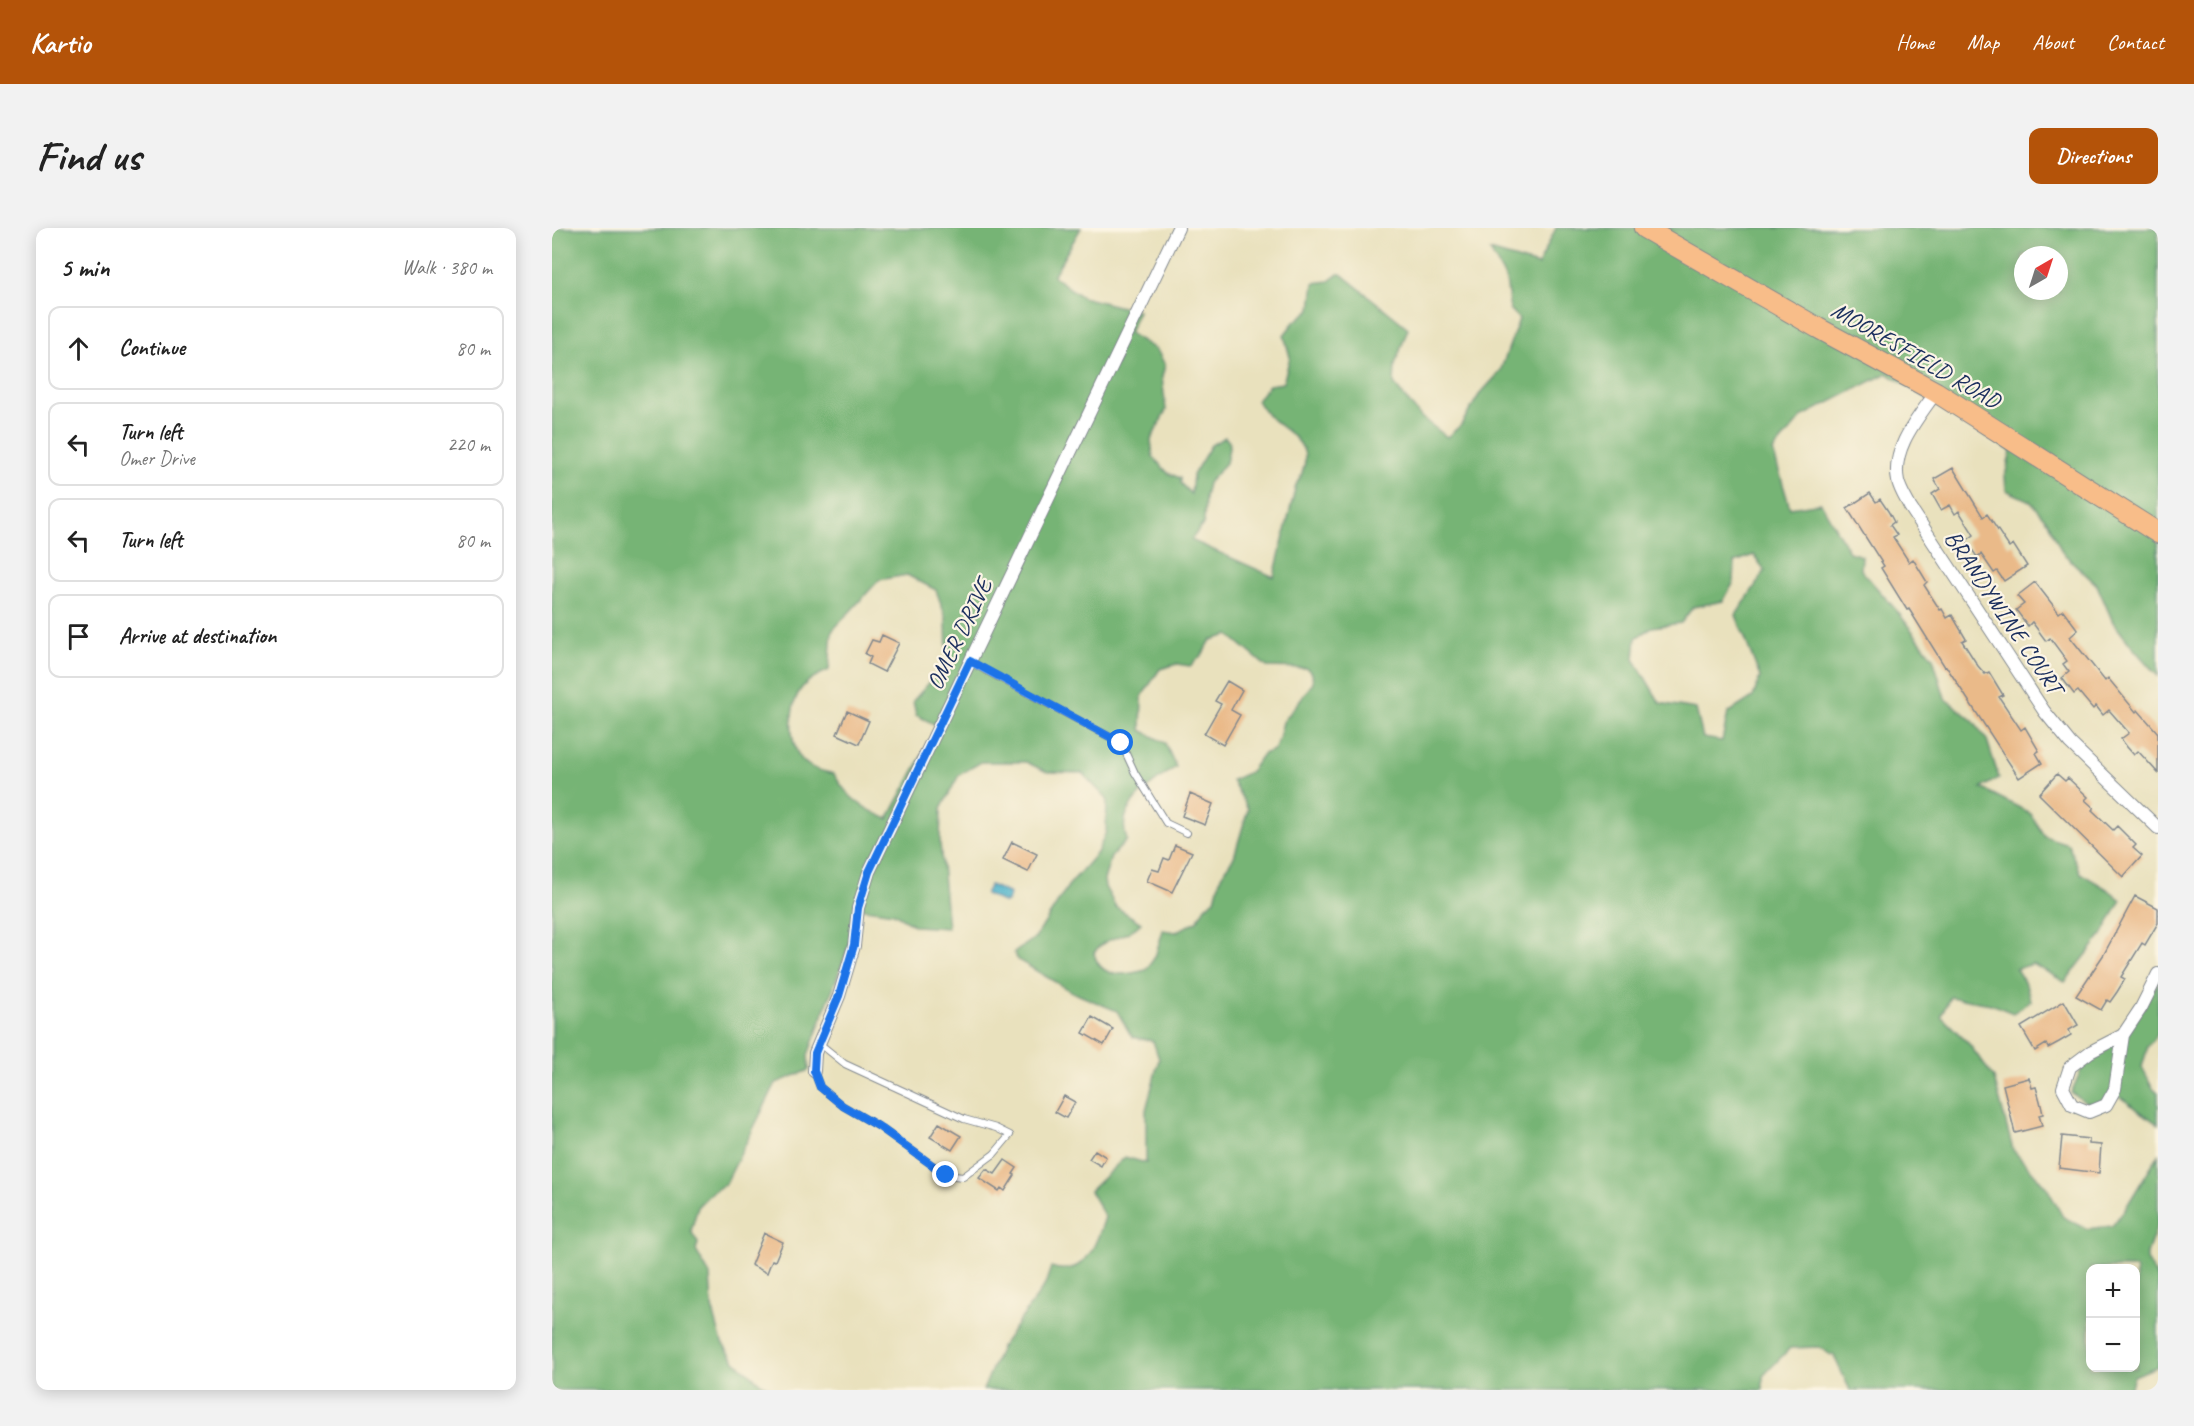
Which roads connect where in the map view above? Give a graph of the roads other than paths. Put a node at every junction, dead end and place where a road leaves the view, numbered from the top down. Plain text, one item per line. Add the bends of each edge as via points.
1 (1178, 228) edge
2 (1644, 228) edge
3 (1936, 392) junction
4 (2158, 533) edge
5 (970, 661) junction
6 (2158, 828) edge
7 (1187, 833) dead end
8 (2158, 974) edge
9 (2122, 1035) junction
10 (819, 1043) junction
11 (814, 1071) joint

1 - 5 street, OMER DRIVE
2 - 3 main road, MOORESFIELD ROAD
3 - 4 main road, MOORESFIELD ROAD
3 - 6 street, BRANDYWINE COURT via 1903,443 1897,461 1898,482 1910,507 2044,711 2070,742
5 - 7 lane via 1121,743 1166,823
5 - 10 street, OMER DRIVE via 869,872 858,908 854,945 839,996
8 - 9 street
9 - 9 street via 2070,1067 2063,1088 2072,1105 2089,1112 2106,1105 2115,1089
10 - 11 street, OMER DRIVE
10 - 11 lane via 845,1064 963,1119 1010,1135 994,1154 963,1177 946,1175 843,1106 820,1087

